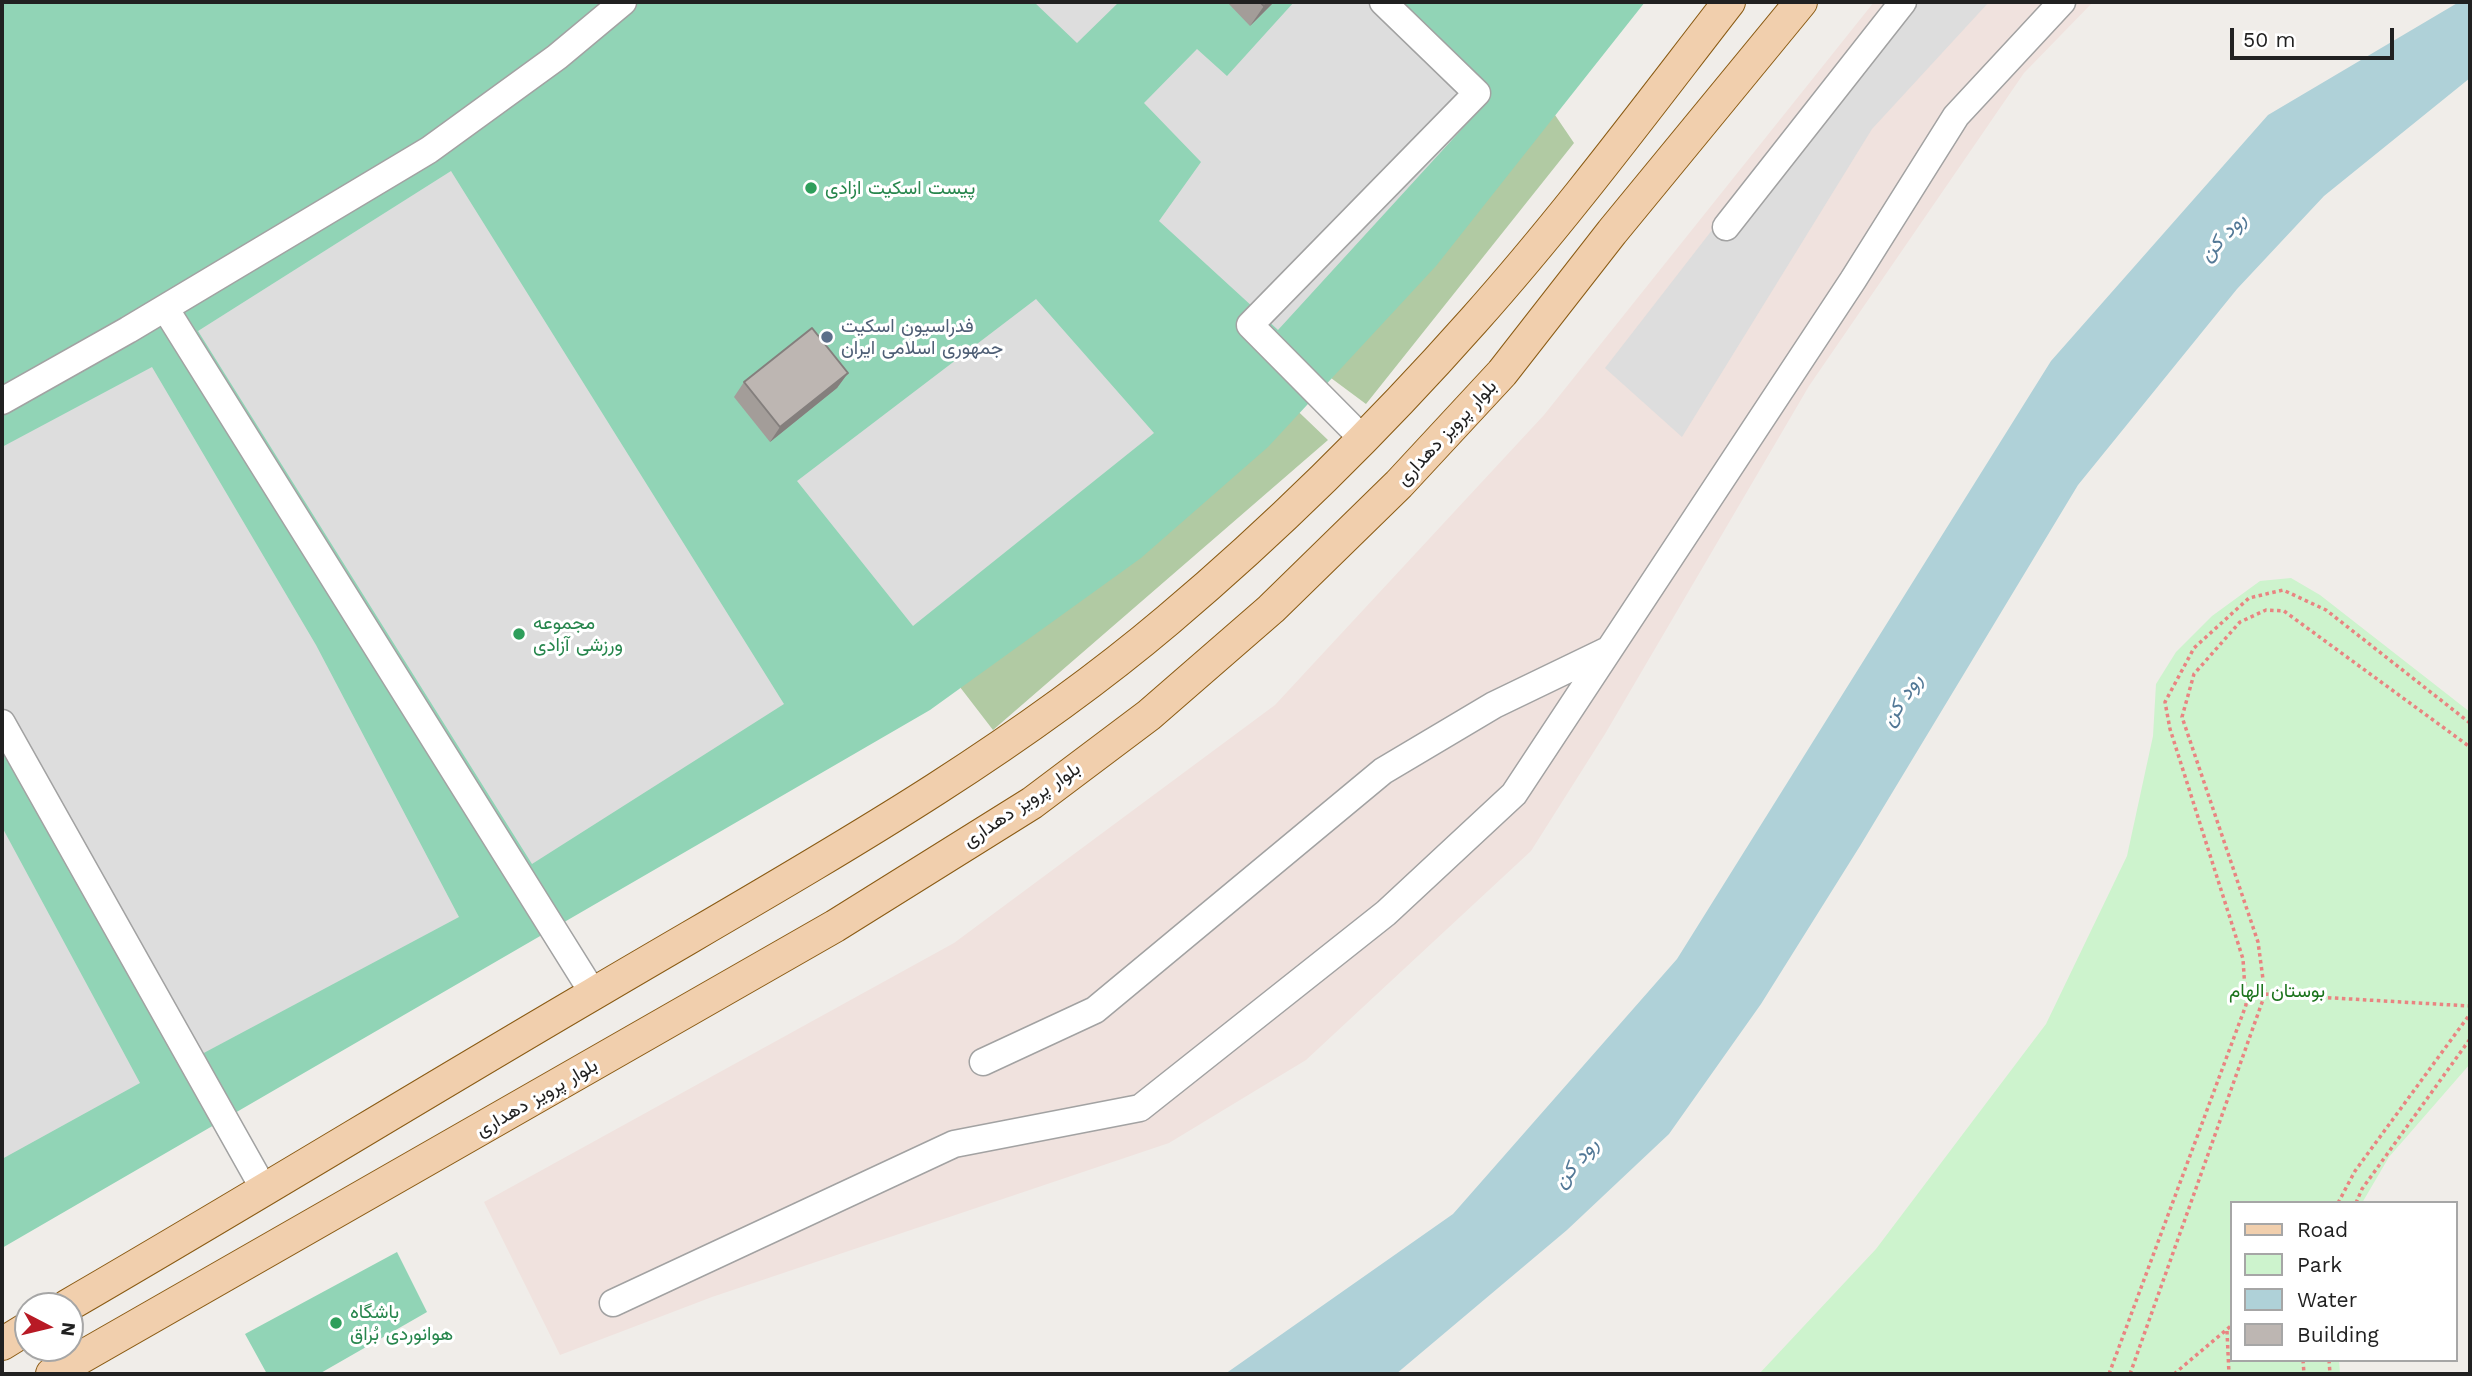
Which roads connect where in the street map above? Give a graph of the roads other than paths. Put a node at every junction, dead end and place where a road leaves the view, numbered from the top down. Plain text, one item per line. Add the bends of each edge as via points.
1 (623, 2) edge
2 (1383, 2) edge
3 (1729, 2) edge
4 (1801, 2) edge
5 (1903, 2) edge
6 (2062, 2) edge
7 (1726, 227) dead end
8 (164, 309) junction
9 (2, 401) edge
10 (1363, 439) junction
11 (1609, 650) junction
12 (2, 723) edge
13 (593, 993) junction
14 (983, 1062) dead end
15 (265, 1191) junction
16 (84, 1296) edge
17 (613, 1303) dead end
18 (52, 1374) edge

1 - 8 lane via 557,57 429,150
2 - 10 lane via 1477,93 1250,325
3 - 10 main road via 1578,197 1474,320
4 - 18 main road, بلوار پرویز دهداری via 1502,373 1399,484 1281,599 1149,715 1032,803 835,926
5 - 7 lane
6 - 11 lane via 1956,116
8 - 9 lane
8 - 13 lane
10 - 13 main road via 1268,534 1054,706 817,864
11 - 14 lane via 1494,705 1383,771 1096,1010
11 - 17 lane via 1514,794 1386,913 1140,1108 954,1144
12 - 15 lane
13 - 15 main road
15 - 16 main road

